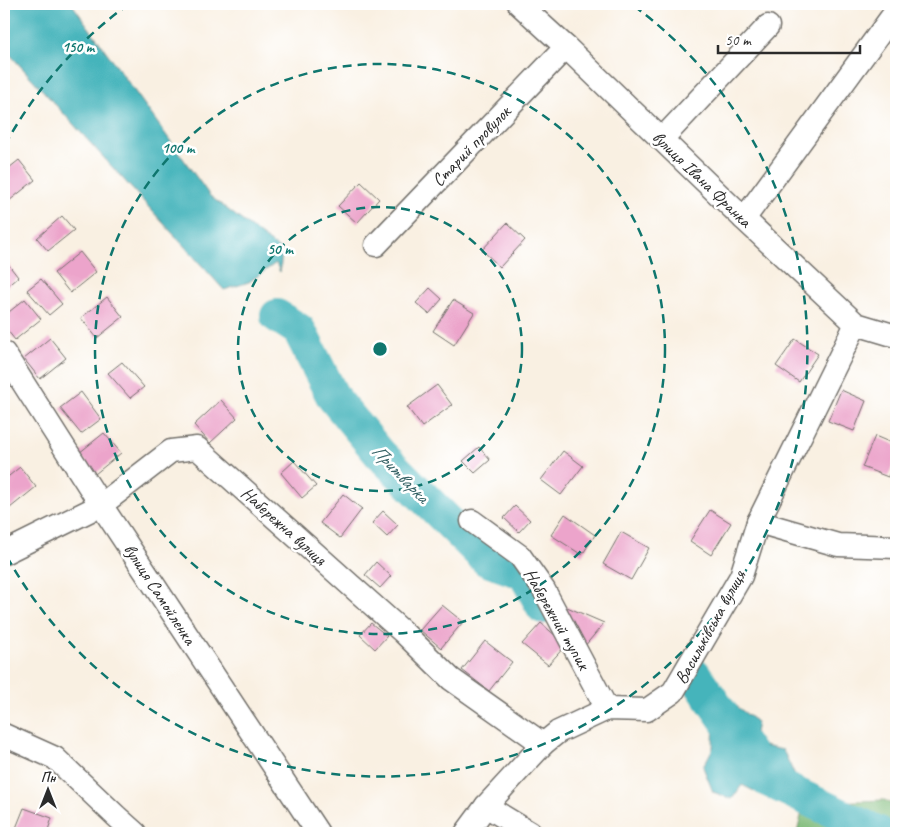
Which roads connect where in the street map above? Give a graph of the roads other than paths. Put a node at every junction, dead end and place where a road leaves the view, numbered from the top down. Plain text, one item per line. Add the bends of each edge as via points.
1 (519, 4) edge
2 (896, 11) edge
3 (768, 26) dead end
4 (566, 48) junction
5 (662, 139) junction
6 (744, 219) junction
7 (376, 245) dead end
8 (856, 324) junction
9 (896, 336) edge
10 (4, 353) edge
11 (101, 505) junction
12 (472, 521) dead end
13 (758, 522) junction
14 (896, 547) edge
15 (4, 553) edge
16 (608, 709) junction
17 (4, 735) edge
18 (542, 744) junction
19 (486, 806) junction
20 (111, 825) edge
21 (135, 833) edge
22 (318, 833) edge
23 (466, 833) edge
24 (530, 833) edge

1 - 4 street, вулиця Івана Франка
2 - 6 street
3 - 5 street
4 - 5 street, вулиця Івана Франка
4 - 7 street, Старий провулок
5 - 6 street, вулиця Івана Франка
6 - 8 street, вулиця Івана Франка
8 - 9 street, вулиця Івана Франка
8 - 13 street, Васильківська вулиця
10 - 11 street, вулиця Самойленка
11 - 15 street, Набережна вулиця
11 - 18 street, Набережна вулиця via 171,451 197,448 404,632 451,679
11 - 22 street, вулиця Самойленка
12 - 16 street, Набережний тупик via 520,556 544,590
13 - 14 street via 838,545
13 - 16 street, Васильківська вулиця via 741,576 673,692 647,710
16 - 18 street, Васильківська вулиця via 558,732
17 - 20 street via 55,758
18 - 19 street, Васильківська вулиця
19 - 23 street, Васильківська вулиця
19 - 24 street
20 - 21 street

